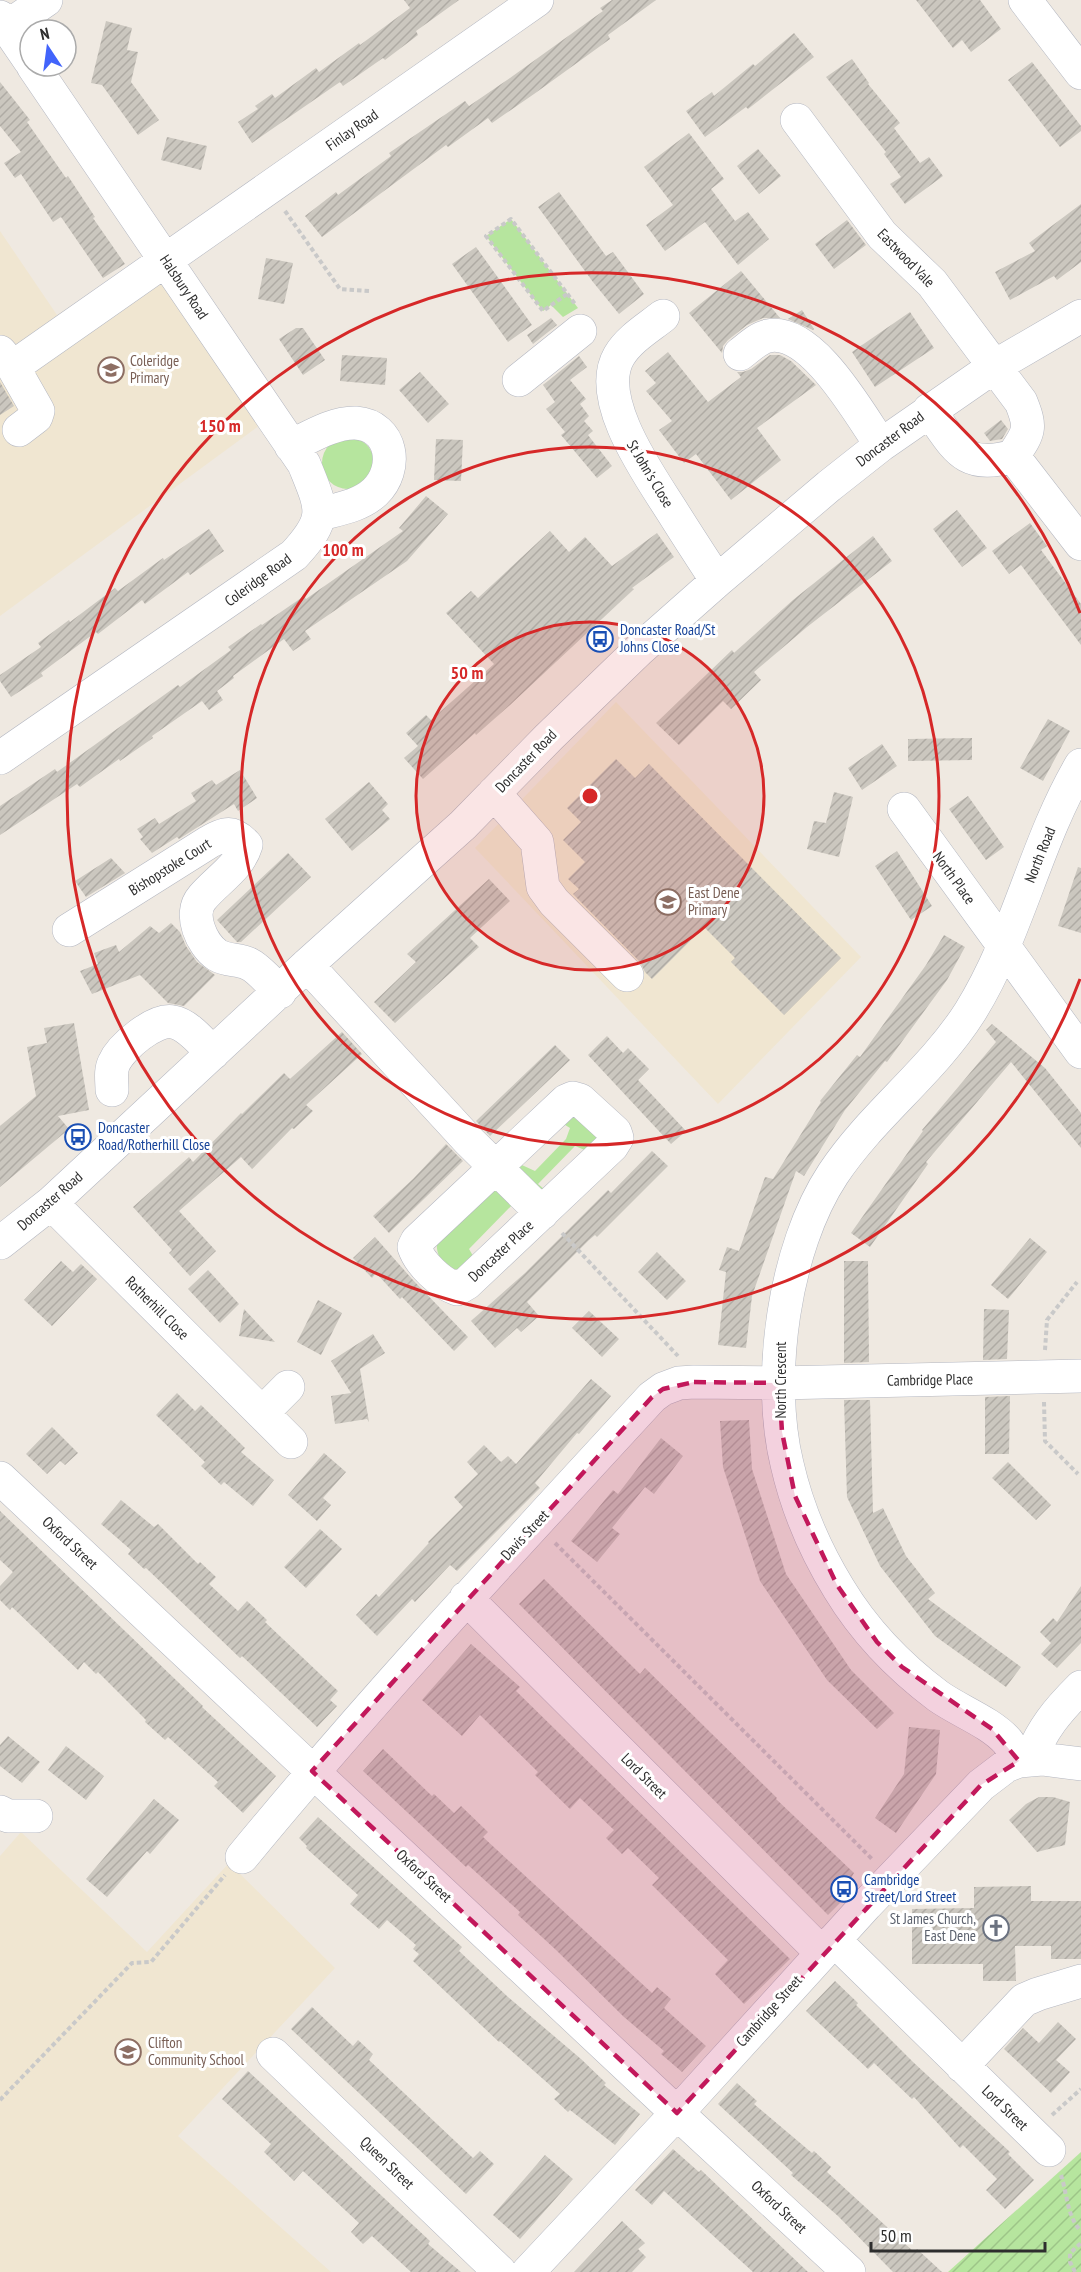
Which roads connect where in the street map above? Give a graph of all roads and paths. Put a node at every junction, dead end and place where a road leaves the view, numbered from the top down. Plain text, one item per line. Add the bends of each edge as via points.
1 (46, 0) edge
2 (537, 0) edge
3 (1025, 0) edge
4 (3, 22) edge
5 (18, 44) edge
6 (1081, 73) edge
7 (41, 78) edge
8 (797, 120) dead end
9 (269, 188) junction
10 (166, 260) junction
11 (369, 291) dead end
12 (573, 315) junction
13 (663, 316) dead end
14 (1081, 316) edge
15 (740, 354) dead end
16 (618, 357) junction
17 (7, 359) edge
18 (995, 366) junction
19 (519, 380) dead end
20 (929, 410) junction
21 (19, 430) dead end
22 (291, 446) junction
23 (880, 446) junction
24 (1014, 456) junction
25 (320, 514) junction
26 (1081, 544) edge
27 (717, 581) junction
28 (0, 758) edge
29 (1081, 765) edge
30 (494, 794) junction
31 (904, 809) dead end
32 (69, 930) dead end
33 (1004, 948) junction
34 (307, 965) junction
35 (627, 975) dead end
36 (280, 992) junction
37 (1081, 1052) edge
38 (213, 1053) junction
39 (112, 1090) dead end
40 (494, 1166) junction
41 (51, 1203) junction
42 (542, 1213) junction
43 (0, 1243) edge
44 (1081, 1376) edge
45 (694, 1382) junction
46 (779, 1383) junction
47 (288, 1387) dead end
48 (263, 1412) junction
49 (291, 1442) dead end
50 (0, 1478) edge
51 (536, 1524) junction
52 (466, 1598) junction
53 (1081, 1687) edge
54 (1025, 1761) junction
55 (1081, 1764) edge
56 (312, 1771) junction
57 (0, 1812) edge
58 (36, 1816) dead end
59 (242, 1857) joint
60 (891, 1879) junction
61 (828, 1946) junction
62 (1081, 1981) edge
63 (273, 2054) dead end
64 (962, 2066) junction
65 (1081, 2089) edge
66 (0, 2100) edge
67 (677, 2113) junction
68 (1040, 2142) junction
69 (1081, 2231) edge
70 (1081, 2243) edge
71 (500, 2272) edge
72 (528, 2272) edge
73 (849, 2272) edge
74 (1075, 2272) edge

1 - 4 street
2 - 9 street, Finlay Road
3 - 6 street
4 - 5 street
7 - 10 street, Halsbury Road
8 - 18 street, Eastwood Vale via 882,235 932,283
9 - 10 street, Finlay Road
9 - 11 path via 340,289
10 - 17 street, Finlay Road
10 - 22 street, Halsbury Road
12 - 12 path via 511,219 486,236 543,311
12 - 16 street
12 - 19 street
13 - 16 street
14 - 18 street, Doncaster Road
15 - 23 street via 764,337 773,336 810,350
16 - 27 street, St John's Close via 613,385 623,427 637,456
17 - 21 street via 38,411
18 - 20 street, Doncaster Road
18 - 24 street via 1022,402 1029,421 1025,438
20 - 23 street, Doncaster Road
20 - 24 street via 958,451 975,460
22 - 25 street, Halsbury Road via 304,464
22 - 25 street via 337,426 356,423 373,429 390,449 390,462 377,490 351,506
23 - 27 street, Doncaster Road
24 - 26 street
25 - 28 street, Coleridge Road via 315,529 294,555
27 - 30 street, Doncaster Road via 639,650
29 - 33 street, North Road via 1043,846
30 - 34 street, Doncaster Road
30 - 35 street via 537,842 543,887 554,902
31 - 33 street, North Place
32 - 36 street, Bishopstoke Court via 209,842 226,833 238,836 246,845 242,858 200,900 196,910 199,926 204,942 217,955 248,964
33 - 37 street, North Place
33 - 46 street, North Crescent via 968,1015 858,1142 817,1203 790,1279
34 - 36 street, Doncaster Road
34 - 40 street, Doncaster Place
36 - 38 street, Doncaster Road
38 - 39 street via 187,1028 172,1021 158,1024 126,1047 114,1062
38 - 41 street, Doncaster Road
40 - 42 street, Doncaster Place
40 - 42 street, Doncaster Place via 573,1098 615,1132 617,1138 612,1146
40 - 42 street, Doncaster Place via 414,1247 416,1255 446,1285 457,1289 468,1283
41 - 43 street, Doncaster Road
41 - 48 street, Rotherhill Close
42 - 45 path via 675,1351
44 - 46 street, Cambridge Place
45 - 46 street, Davis Street
45 - 51 street, Davis Street via 679,1383 652,1397
46 - 54 street, North Crescent via 786,1461 795,1496 813,1542 851,1608 902,1667 939,1697 992,1729
47 - 48 street
48 - 49 street, Rotherhill Close
50 - 56 street, Oxford Street
51 - 52 street, Davis Street
51 - 60 path
52 - 56 street, Davis Street
52 - 61 street, Lord Street
53 - 54 street via 1040,1735
54 - 55 street
54 - 60 street, Cambridge Street via 1000,1770 981,1785
56 - 59 street, Davis Street
56 - 67 street, Oxford Street
57 - 58 street via 8,1816
59 - 66 path via 151,1962 132,1963
60 - 61 street, Cambridge Street
61 - 64 street, Lord Street
61 - 67 street, Cambridge Street
62 - 64 street via 1024,2000
63 - 71 street, Queen Street
64 - 68 street, Lord Street
65 - 68 path
67 - 72 street, Cambridge Street
67 - 73 street, Oxford Street
68 - 69 path via 1056,2163 1073,2218
70 - 74 path via 1070,2253

